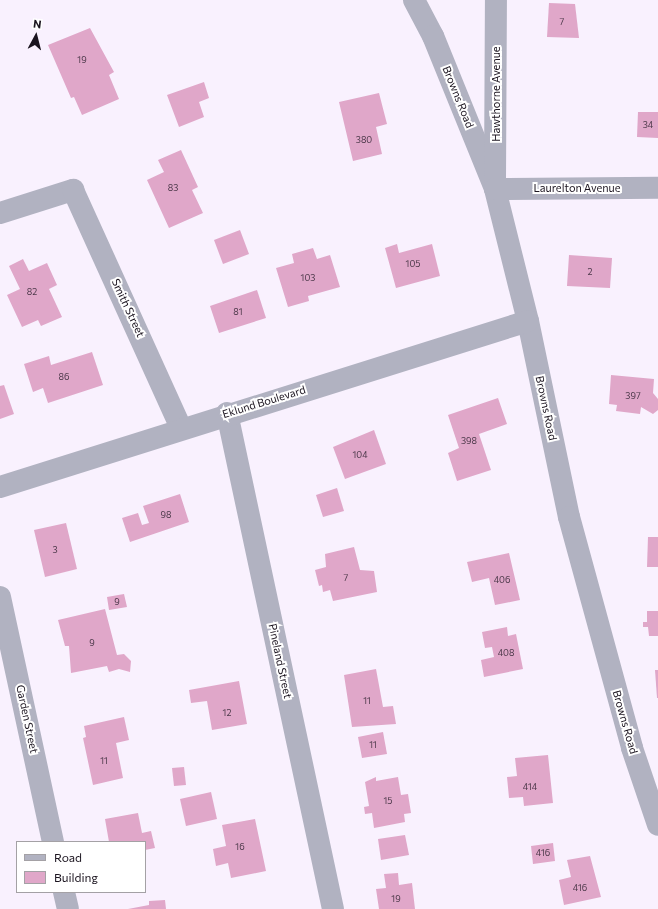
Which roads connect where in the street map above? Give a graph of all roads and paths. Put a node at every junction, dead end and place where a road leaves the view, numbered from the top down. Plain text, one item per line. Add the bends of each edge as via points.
1 (414, 0) edge
2 (496, 0) edge
3 (658, 188) edge
4 (495, 189) junction
5 (0, 213) edge
6 (528, 321) junction
7 (227, 413) junction
8 (181, 428) junction
9 (0, 487) edge
10 (0, 597) edge
11 (658, 825) edge
12 (53, 841) edge
13 (64, 893) edge
14 (68, 909) edge
15 (333, 909) edge

1 - 4 street, Browns Road via 433,36
2 - 4 street, Hawthorne Avenue
3 - 4 street, Laurelton Avenue
4 - 6 street, Browns Road
5 - 8 street, Smith Street via 72,190
6 - 7 street, Eklund Boulevard
6 - 11 street, Browns Road via 569,517 632,748
7 - 8 street, Eklund Boulevard
7 - 15 street, Pineland Street
8 - 9 street, Eklund Boulevard
10 - 12 street, Garden Street
13 - 14 street

